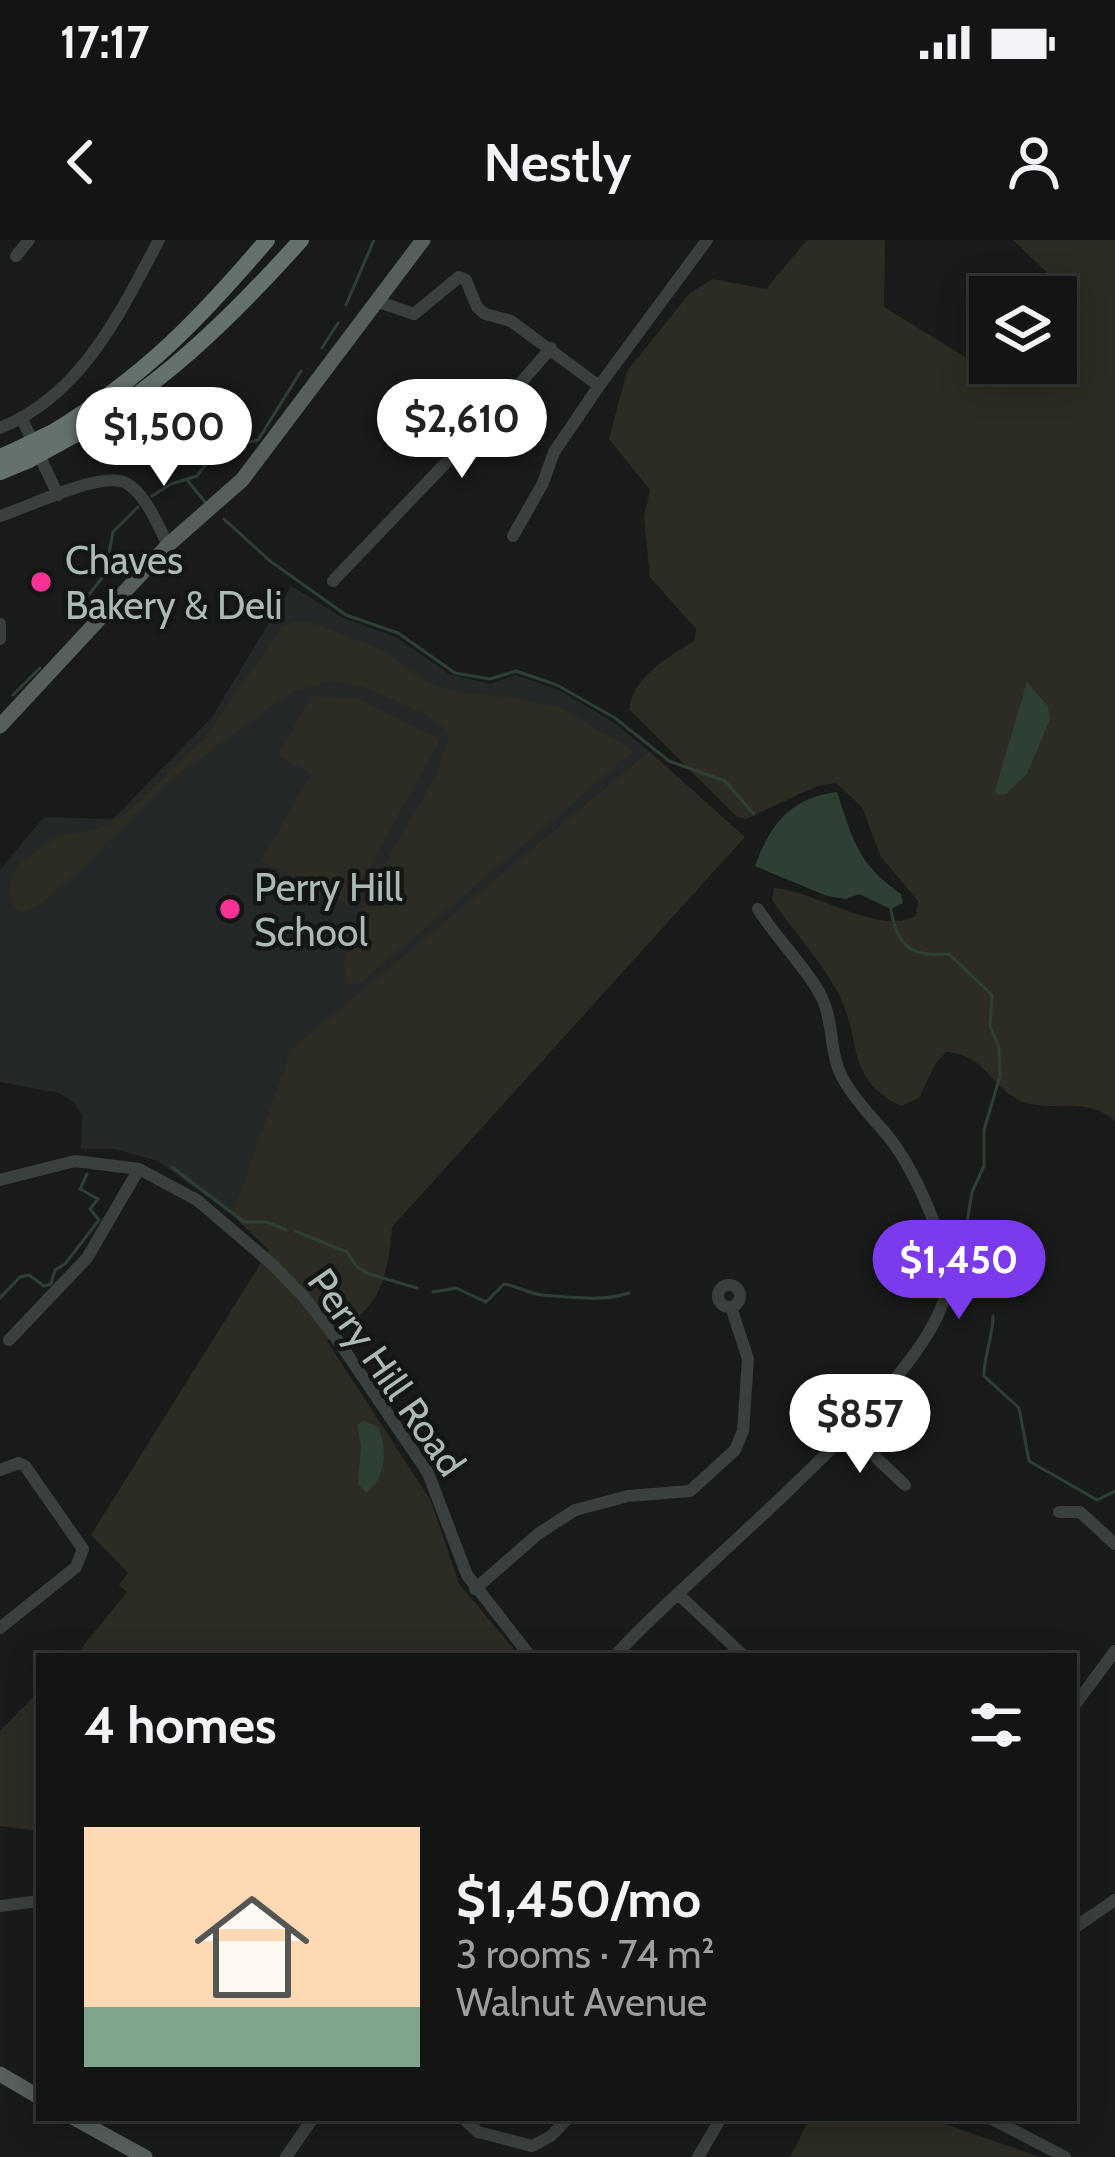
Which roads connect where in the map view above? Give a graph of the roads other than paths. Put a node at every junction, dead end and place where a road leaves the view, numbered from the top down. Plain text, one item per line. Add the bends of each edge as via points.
1 (29, 240) edge
2 (159, 240) edge
3 (256, 240) edge
4 (267, 240) edge
5 (301, 240) edge
6 (423, 240) edge
7 (707, 240) edge
8 (16, 256) dead end
9 (376, 301) junction
10 (202, 316) junction
11 (551, 348) junction
12 (599, 386) junction
13 (22, 419) junction
14 (0, 428) edge
15 (57, 438) junction
16 (24, 454) junction
17 (0, 458) edge
18 (0, 472) edge
19 (58, 495) junction
20 (0, 516) edge
21 (513, 536) dead end
22 (168, 545) junction
23 (334, 581) dead end
24 (0, 624) edge
25 (0, 639) edge
26 (0, 726) edge
27 (758, 909) dead end
28 (140, 1169) junction
29 (0, 1180) edge
30 (731, 1307) dead end
31 (9, 1340) dead end
32 (848, 1431) junction
33 (0, 1470) edge
34 (905, 1485) dead end
35 (1059, 1512) dead end
36 (1115, 1544) edge
37 (476, 1589) junction
38 (678, 1594) junction
39 (0, 1628) edge
40 (1115, 1651) edge
41 (528, 1653) edge
42 (618, 1653) edge
43 (741, 1653) edge
44 (1077, 1702) edge
45 (1115, 1900) edge
46 (36, 1901) edge
47 (0, 1906) edge
48 (1077, 1926) edge
49 (0, 2074) edge
50 (36, 2095) edge
51 (86, 2121) edge
52 (310, 2121) edge
53 (466, 2121) edge
54 (565, 2121) edge
55 (719, 2121) edge
56 (996, 2121) edge
57 (145, 2157) edge
58 (286, 2157) edge
59 (698, 2157) edge
60 (1065, 2157) edge

1 - 8 street
2 - 13 street via 100,346
3 - 10 highway
4 - 10 highway
5 - 15 highway via 212,335 152,385 96,424
6 - 9 main road
7 - 12 street
9 - 11 street via 414,314 459,277 485,314 502,316
9 - 22 main road via 242,480
10 - 15 highway
11 - 12 street
11 - 23 street
12 - 21 street via 554,452
13 - 14 street
13 - 19 street
15 - 16 highway, bridge
16 - 17 highway
16 - 18 highway
19 - 20 street
19 - 22 street via 117,480 137,492
22 - 26 main road
24 - 25 street
27 - 32 street via 821,994 839,1072 920,1189 946,1273 931,1326
28 - 29 street, Perry Hill Road via 75,1161
28 - 31 street via 87,1258
28 - 37 street, Perry Hill Road via 197,1199 312,1306 428,1473
30 - 37 street via 748,1359 735,1450 691,1491 575,1510
32 - 34 street
32 - 38 street
33 - 39 street via 25,1466 82,1549 76,1567
35 - 36 street via 1080,1512
37 - 41 street, Perry Hill Road
38 - 42 street
38 - 43 street
40 - 44 street
45 - 48 street
46 - 47 street
49 - 50 main road
51 - 57 main road
52 - 58 street
53 - 54 street via 478,2132 532,2146
55 - 59 street
56 - 60 street

